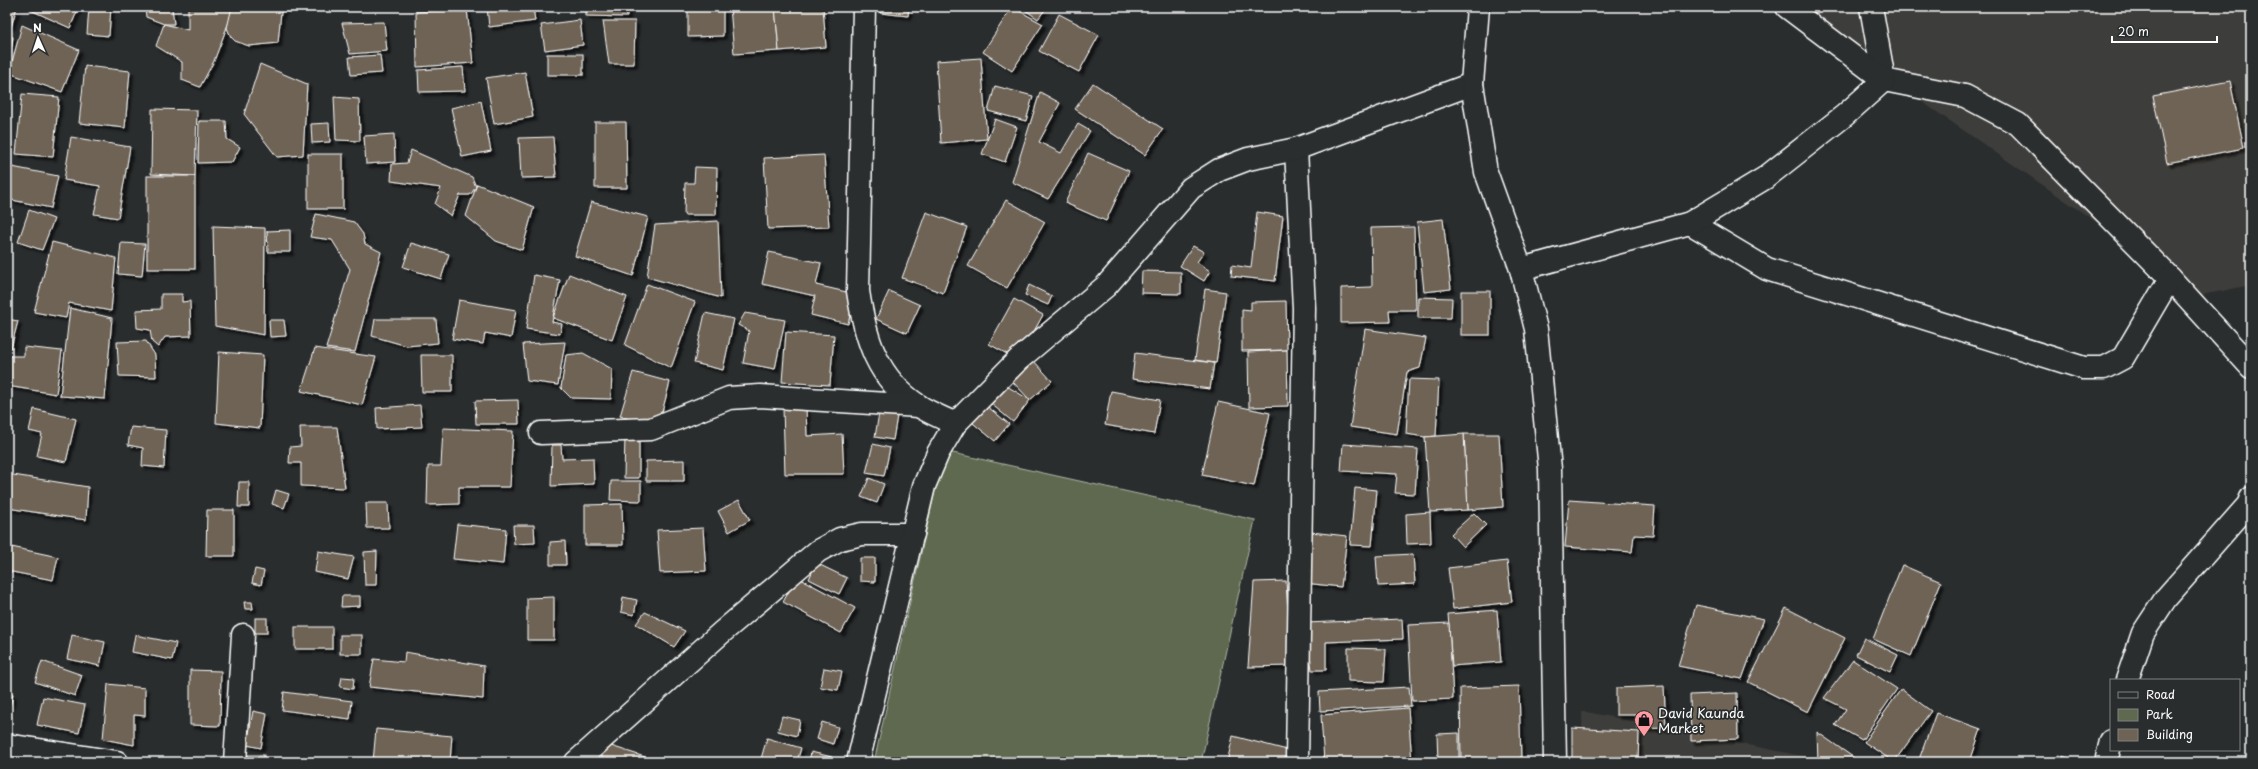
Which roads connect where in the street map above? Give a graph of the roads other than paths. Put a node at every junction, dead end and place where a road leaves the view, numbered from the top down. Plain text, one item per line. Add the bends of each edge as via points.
1 (864, 7) edge
2 (1478, 7) edge
3 (1787, 7) edge
4 (1871, 7) edge
5 (1884, 80) junction
6 (1472, 84) junction
7 (1296, 149) junction
8 (1690, 223) junction
9 (1521, 269) junction
10 (2170, 278) junction
11 (2251, 367) edge
12 (919, 406) junction
13 (955, 424) junction
14 (541, 433) dead end
15 (2251, 498) edge
16 (913, 534) junction
17 (243, 635) dead end
18 (2127, 679) edge
19 (7, 745) edge
20 (2110, 745) edge
21 (118, 762) edge
22 (235, 762) edge
23 (576, 762) edge
24 (858, 762) edge
25 (1297, 762) edge
26 (1555, 762) edge
27 (2106, 762) edge

1 - 12 street via 858,291 863,324 877,361 893,385
2 - 6 street
3 - 5 street
4 - 5 street
5 - 8 street via 1845,115 1765,178
5 - 10 street via 1965,96 2018,124
6 - 7 street
6 - 9 street via 1486,172
7 - 13 street via 1248,159 1218,170 1191,188 1106,286 1018,360
7 - 25 street via 1304,308
8 - 9 street
8 - 10 street via 1767,269 2084,368 2104,368 2123,358
9 - 26 street via 1536,329 1550,469
10 - 11 street
12 - 13 street
12 - 14 street via 760,396 737,397 709,404 651,429
13 - 16 street via 938,453 924,486
15 - 18 street via 2248,505 2166,598 2143,633
16 - 23 street via 862,534 840,539 818,550
16 - 24 street
17 - 22 street
19 - 21 street
20 - 27 street

